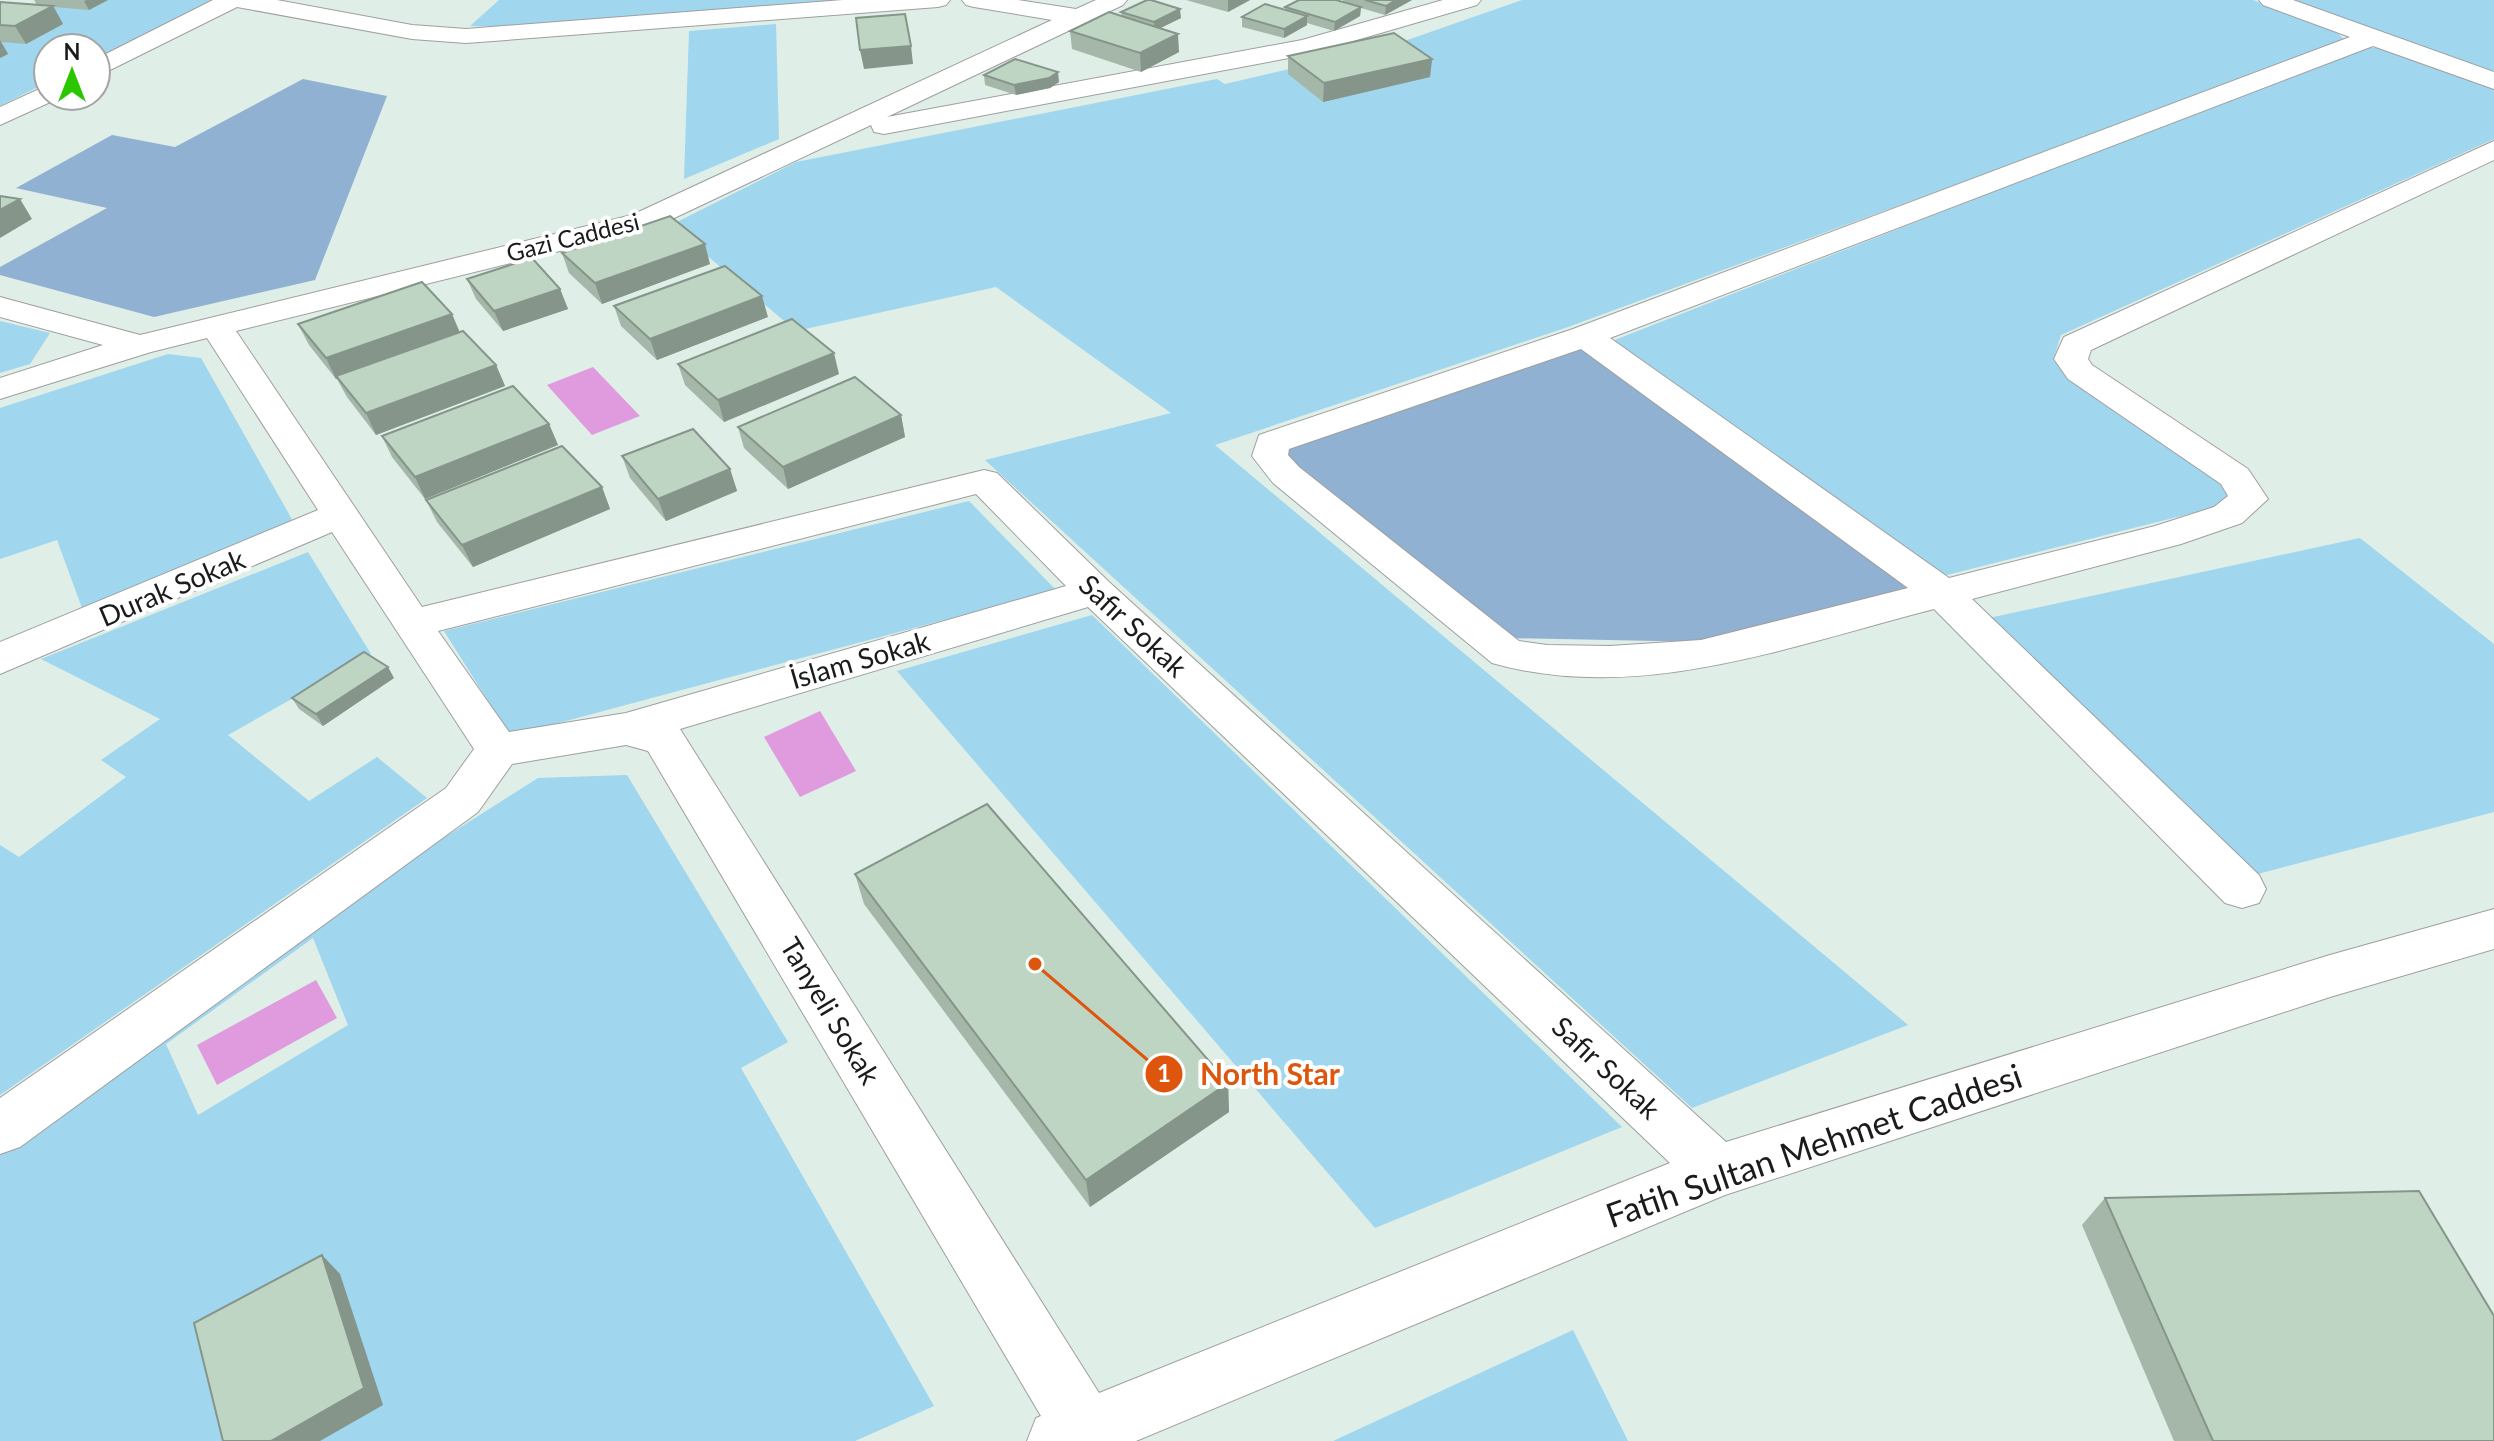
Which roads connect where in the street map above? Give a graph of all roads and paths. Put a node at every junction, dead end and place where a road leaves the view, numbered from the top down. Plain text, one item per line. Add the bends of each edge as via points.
1 (235, 0) edge
2 (938, 0) edge
3 (974, 0) edge
4 (1115, 0) edge
5 (1469, 0) edge
6 (2271, 0) edge
7 (1078, 17) junction
8 (2373, 37) junction
9 (112, 61) edge
10 (2494, 81) edge
11 (32, 101) edge
12 (0, 117) edge
13 (822, 137) junction
14 (2494, 149) edge
15 (0, 307) edge
16 (216, 326) junction
17 (1585, 336) junction
18 (139, 345) junction
19 (0, 389) edge
20 (342, 514) junction
21 (1095, 591) junction
22 (1941, 592) junction
23 (411, 624) junction
24 (0, 659) edge
25 (626, 729) junction
26 (498, 750) junction
27 (2242, 889) dead end
28 (2494, 929) edge
29 (0, 1129) edge
30 (1717, 1171) junction
31 (1072, 1435) edge

1 - 2 street via 412,32 466,36
1 - 9 street
3 - 7 street
4 - 7 street, Gazi Caddesi
5 - 13 street via 1305,47
6 - 8 street
7 - 13 street, Gazi Caddesi
8 - 10 street
8 - 17 street
11 - 12 street
13 - 16 street, Gazi Caddesi via 642,222
14 - 22 street via 2076,344 2071,359 2080,372 2235,477 2249,499 2228,515 2167,535
15 - 18 street
16 - 18 street, Gazi Caddesi
16 - 20 street
17 - 22 street
17 - 22 street via 1272,443 1270,456 1286,475 1507,653 1610,661 1701,655
18 - 19 street, Gazi Caddesi
20 - 23 street
20 - 24 street, Durak Sokak
21 - 23 street, Safir Sokak via 984,481
21 - 25 street, İslam Sokak
21 - 30 street, Safir Sokak
22 - 27 street
23 - 26 street
25 - 26 street, Tanyeli Sokak
25 - 31 street, Tanyeli Sokak via 663,739
26 - 29 street via 462,800
28 - 30 street, Fatih Sultan Mehmet Caddesi
30 - 31 street, Fatih Sultan Mehmet Caddesi

